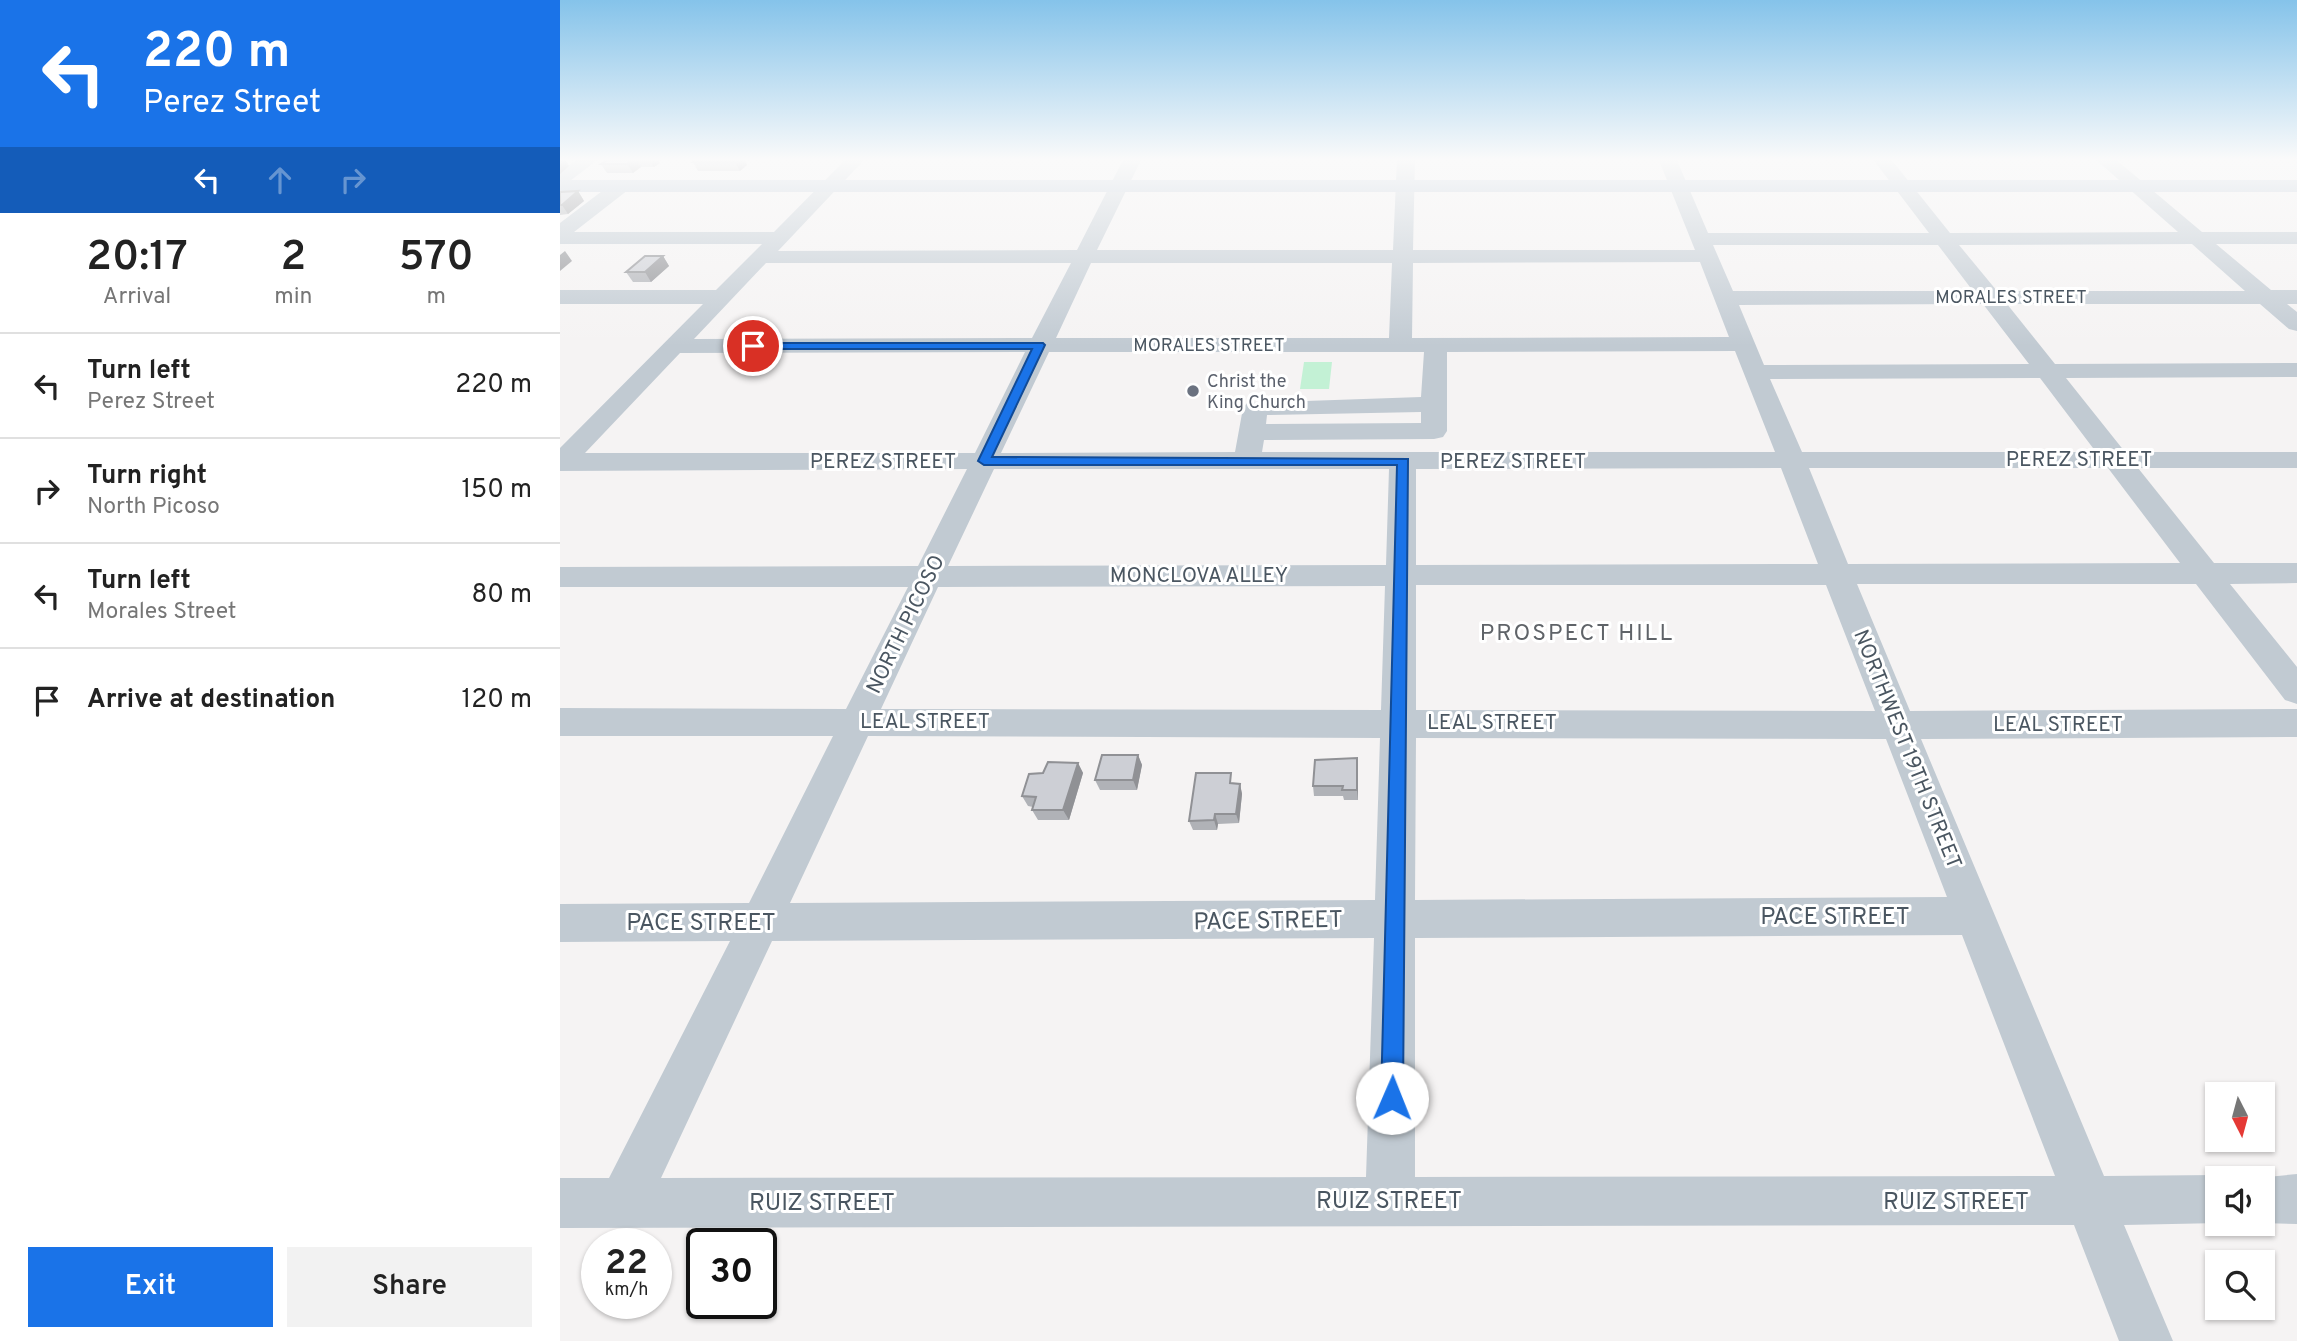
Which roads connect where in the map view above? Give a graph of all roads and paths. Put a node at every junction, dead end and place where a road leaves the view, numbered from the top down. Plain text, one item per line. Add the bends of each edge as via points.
1 (576, 221) edge
2 (797, 221) edge
3 (1102, 221) edge
4 (1405, 221) edge
5 (1693, 221) edge
6 (1930, 221) edge
7 (2175, 221) edge
8 (560, 233) edge
9 (1943, 237) junction
10 (560, 238) edge
11 (780, 238) junction
12 (2195, 238) junction
13 (2297, 238) edge
14 (1704, 248) junction
15 (1403, 256) junction
16 (761, 257) junction
17 (1084, 257) junction
18 (1989, 296) junction
19 (560, 297) edge
20 (722, 297) junction
21 (2266, 297) junction
22 (1724, 298) junction
23 (2297, 298) edge
24 (2297, 324) edge
25 (1040, 345) junction
26 (1400, 345) junction
27 (1436, 345) junction
28 (674, 346) junction
29 (1748, 358) junction
30 (2046, 370) junction
31 (2297, 370) edge
32 (1433, 404) junction
33 (1252, 432) junction
34 (1310, 432) junction
35 (2115, 459) junction
36 (1247, 460) junction
37 (1308, 460) junction
38 (2297, 460) edge
39 (984, 461) junction
40 (1404, 461) junction
41 (1792, 461) junction
42 (561, 462) edge
43 (2202, 572) junction
44 (2297, 573) edge
45 (929, 575) junction
46 (1838, 576) junction
47 (560, 577) edge
48 (1399, 577) junction
49 (2297, 691) edge
50 (858, 721) junction
51 (560, 722) edge
52 (1397, 722) junction
53 (2297, 723) edge
54 (1898, 725) junction
55 (1975, 916) junction
56 (1396, 919) junction
57 (762, 922) junction
58 (560, 923) edge
59 (2297, 1199) edge
60 (1390, 1200) junction
61 (2205, 1200) edge
62 (2275, 1200) edge
63 (2090, 1201) junction
64 (560, 1203) edge
65 (623, 1203) junction
66 (2146, 1341) edge

1 - 8 street
2 - 11 street
3 - 17 street, NORTH PICOSO
4 - 15 street
5 - 14 street, NORTHWEST 19TH STREET
6 - 9 street
7 - 12 street
9 - 12 street
9 - 14 street
9 - 18 street
10 - 11 street
11 - 16 street
12 - 13 street
12 - 21 street
14 - 15 street
14 - 22 street, NORTHWEST 19TH STREET
15 - 17 street
15 - 26 street
16 - 17 street
16 - 20 street
17 - 25 street, NORTH PICOSO
18 - 21 street, MORALES STREET
18 - 22 street, MORALES STREET
18 - 30 street
19 - 20 street
20 - 28 street
21 - 23 street, MORALES STREET
21 - 24 street
22 - 29 street, NORTHWEST 19TH STREET
25 - 26 street, MORALES STREET
25 - 28 street, MORALES STREET
25 - 39 street, NORTH PICOSO
26 - 27 street, MORALES STREET
27 - 29 street, MORALES STREET
27 - 32 street
28 - 42 street
29 - 30 street, MORALES STREET
29 - 41 street, NORTHWEST 19TH STREET
30 - 31 street, MORALES STREET
30 - 35 street
32 - 33 street via 1256,408
32 - 34 street via 1434,431
33 - 34 street
33 - 36 street
34 - 37 street
35 - 38 street, PEREZ STREET
35 - 41 street, PEREZ STREET
35 - 43 street
36 - 37 street, PEREZ STREET
36 - 39 street, PEREZ STREET
37 - 40 street, PEREZ STREET
39 - 42 street, PEREZ STREET
39 - 45 street, NORTH PICOSO
40 - 41 street, PEREZ STREET
40 - 48 street
41 - 46 street, NORTHWEST 19TH STREET
43 - 44 street, MONCLOVA ALLEY
43 - 46 street, MONCLOVA ALLEY
43 - 49 street
45 - 47 street, MONCLOVA ALLEY
45 - 48 street, MONCLOVA ALLEY
45 - 50 street, NORTH PICOSO
46 - 48 street, MONCLOVA ALLEY
46 - 54 street, NORTHWEST 19TH STREET
48 - 52 street
50 - 51 street, LEAL STREET
50 - 52 street, LEAL STREET
50 - 57 street, NORTH PICOSO
52 - 54 street, LEAL STREET
52 - 56 street
53 - 54 street, LEAL STREET
54 - 55 street, NORTHWEST 19TH STREET
55 - 56 street, PACE STREET
55 - 63 street, NORTHWEST 19TH STREET
56 - 57 street, PACE STREET
56 - 60 street
57 - 58 street, PACE STREET
57 - 65 street, NORTH PICOSO
59 - 62 street
60 - 63 street, RUIZ STREET
60 - 65 street, RUIZ STREET
61 - 63 street, RUIZ STREET
63 - 66 street, NORTHWEST 19TH STREET
64 - 65 street, RUIZ STREET

